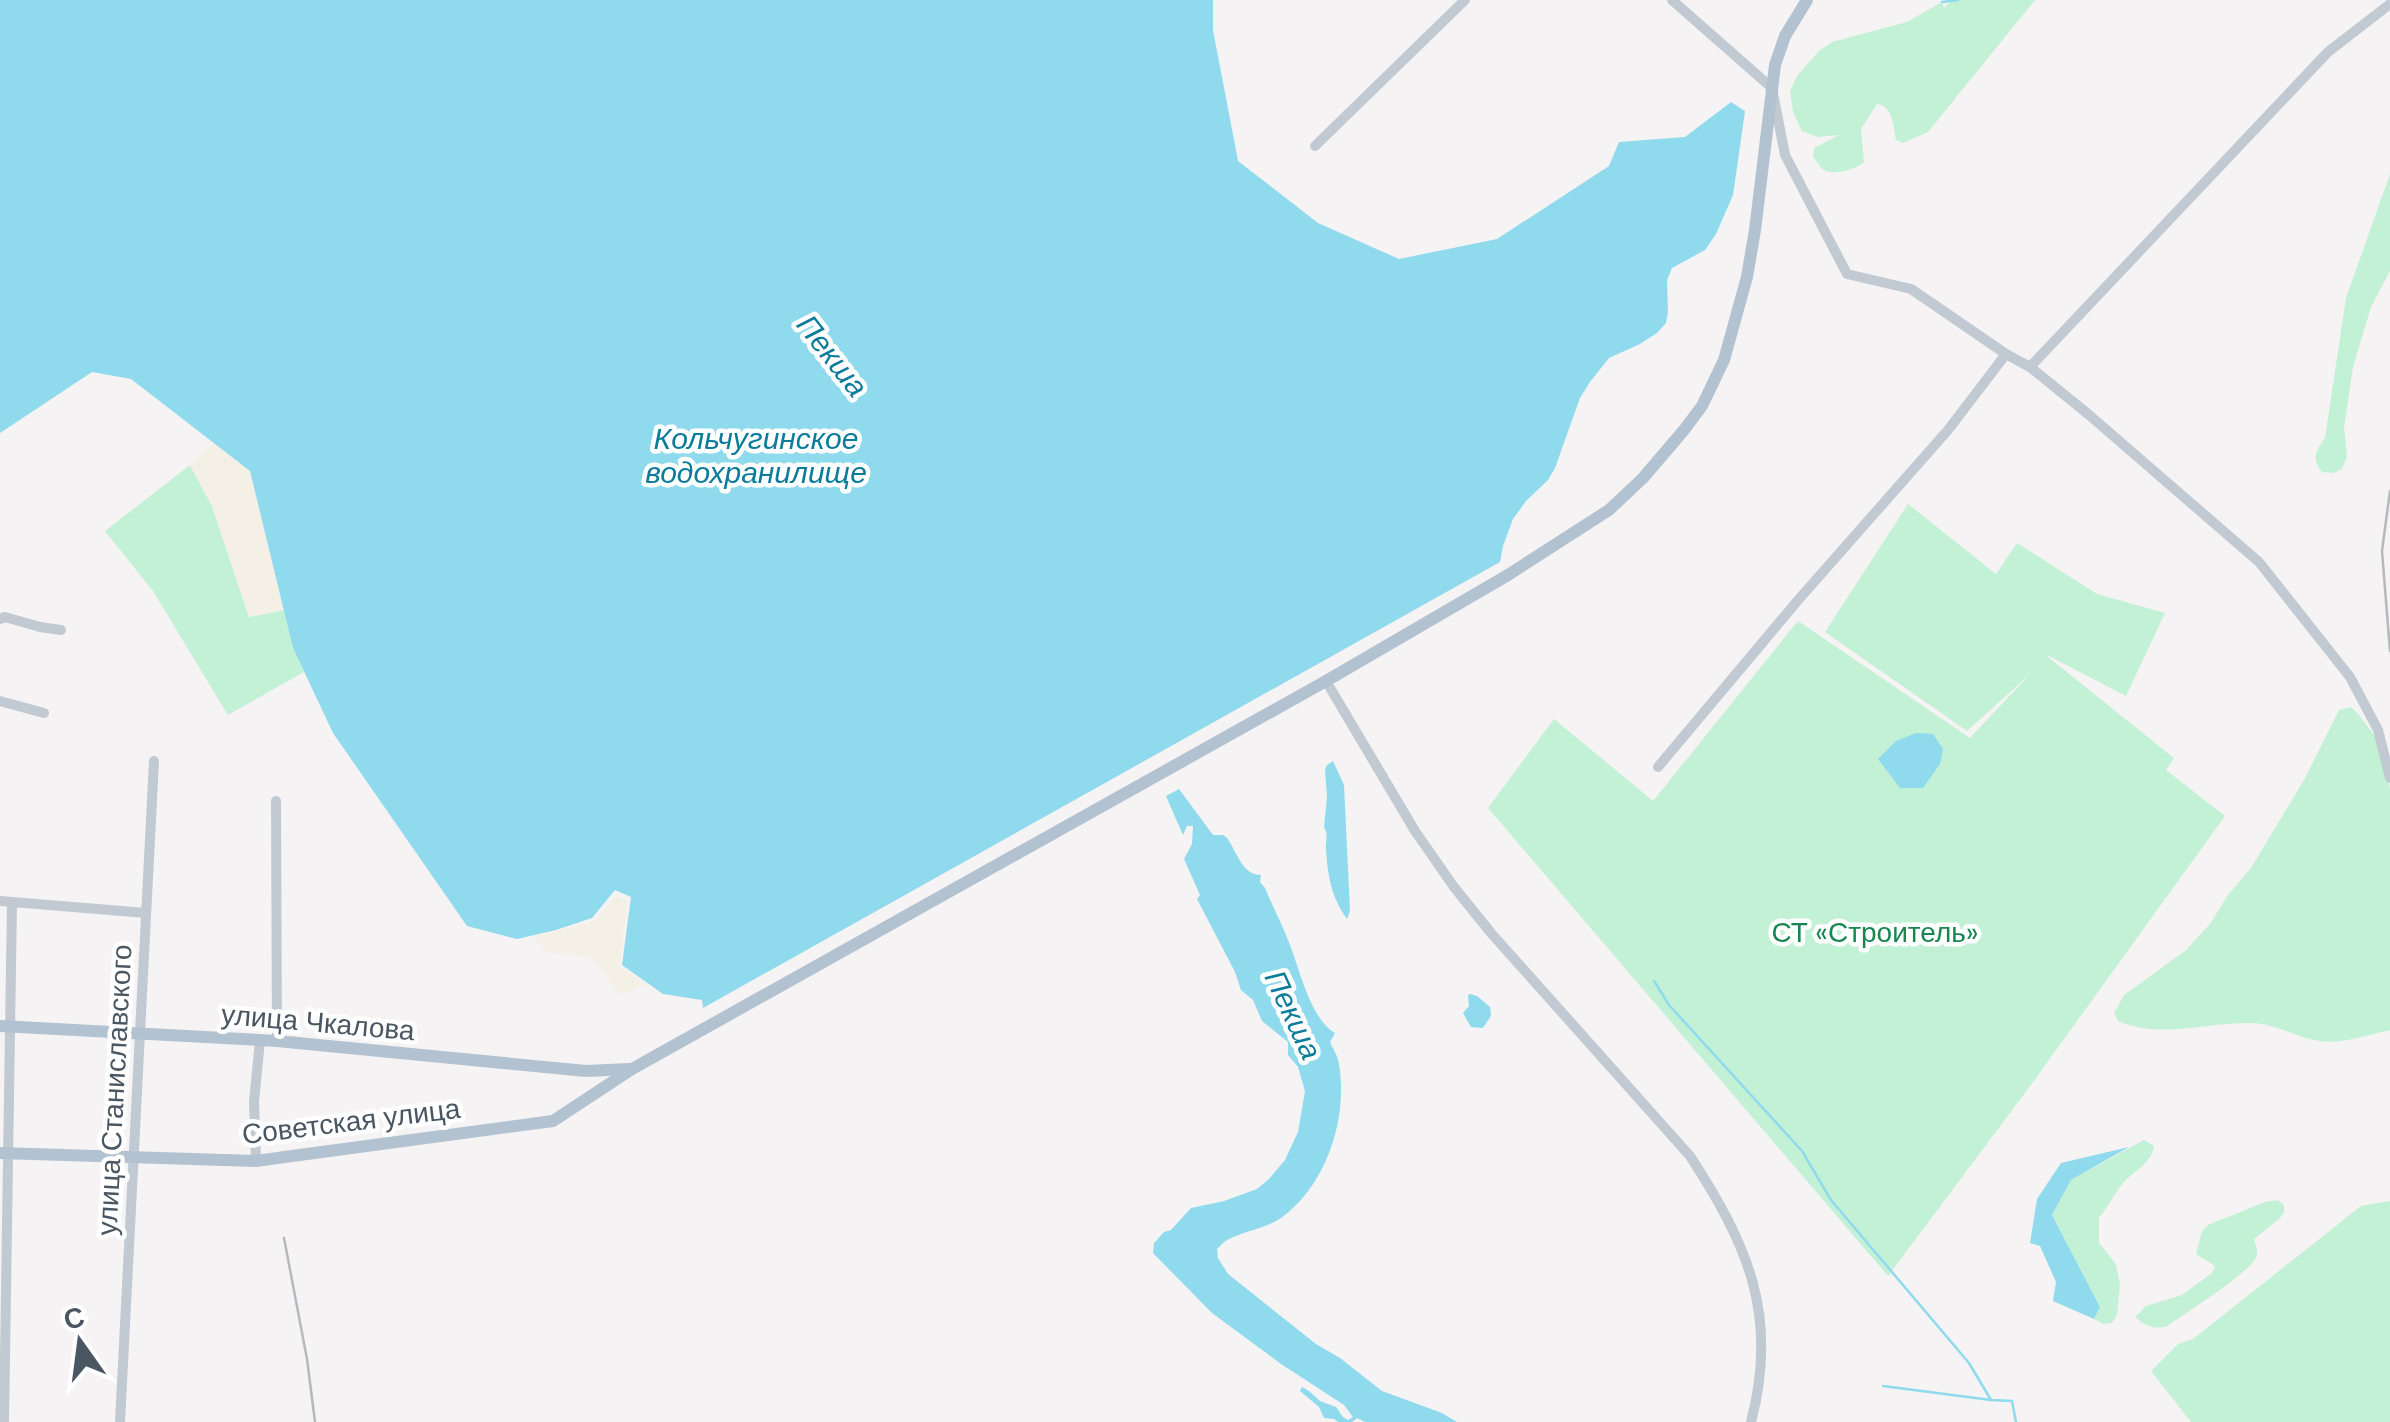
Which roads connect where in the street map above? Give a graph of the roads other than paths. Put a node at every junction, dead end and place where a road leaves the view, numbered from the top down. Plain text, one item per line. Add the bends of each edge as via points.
1 (1465, 0) edge
2 (1672, 0) edge
3 (1807, 0) edge
4 (2390, 4) edge
5 (1772, 88) junction
6 (1315, 146) dead end
7 (2006, 354) junction
8 (2030, 368) junction
9 (0, 619) edge
10 (61, 630) dead end
11 (1326, 680) junction
12 (0, 702) edge
13 (44, 713) dead end
14 (154, 761) dead end
15 (1658, 767) dead end
16 (2390, 778) edge
17 (276, 801) dead end
18 (6, 902) edge
19 (146, 913) junction
20 (5, 1027) edge
21 (140, 1034) junction
22 (260, 1040) junction
23 (277, 1041) junction
24 (632, 1069) junction
25 (4, 1153) edge
26 (134, 1157) junction
27 (256, 1160) junction
28 (4, 1422) edge
29 (120, 1422) edge
30 (1751, 1422) edge

1 - 6 street
2 - 5 street
3 - 5 main road, Советская улица via 1780,50
4 - 8 street via 2328,52
5 - 7 street via 1786,155 1847,274 1911,289
5 - 11 main road, Советская улица via 1747,277 1724,360 1702,406 1609,510
7 - 8 street
7 - 15 street
8 - 16 street via 2259,562 2350,677 2378,730
9 - 10 street
11 - 24 main road, Советская улица
11 - 30 street via 1454,887 1710,1186 1745,1256 1762,1326
12 - 13 street
14 - 19 street, улица Станиславского
17 - 23 street
18 - 19 street
18 - 20 street
19 - 21 street, улица Станиславского
20 - 21 main road, улица Чкалова
20 - 25 street
21 - 22 main road, улица Чкалова
21 - 26 street, улица Станиславского
22 - 23 main road, улица Чкалова
22 - 27 street
23 - 24 main road, улица Чкалова via 586,1072
24 - 27 main road, Советская улица via 552,1121
25 - 26 main road, Советская улица
25 - 28 street
26 - 27 main road, Советская улица
26 - 29 street, улица Станиславского

